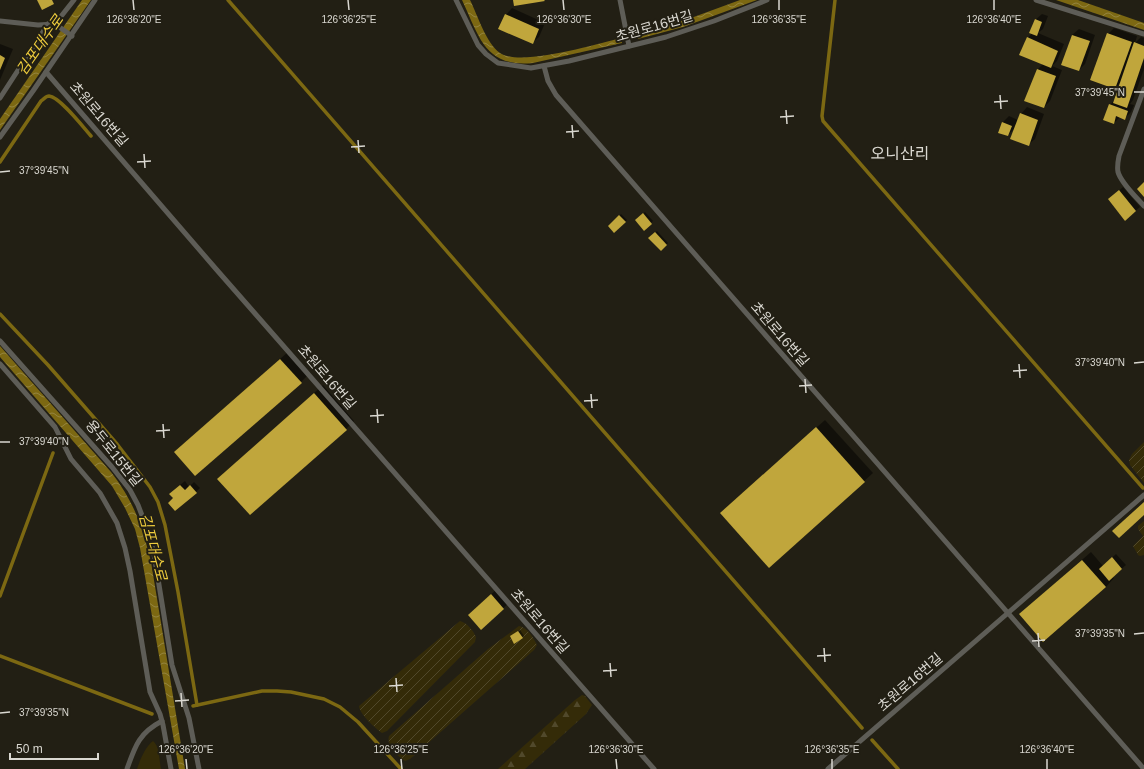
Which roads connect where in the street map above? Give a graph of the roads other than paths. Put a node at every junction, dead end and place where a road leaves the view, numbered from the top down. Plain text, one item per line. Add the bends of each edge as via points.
1 (74, 0) edge
2 (95, 0) edge
3 (456, 0) edge
4 (620, 0) edge
5 (767, 0) edge
6 (1036, 0) edge
7 (0, 21) edge
8 (48, 24) junction
9 (55, 24) junction
10 (1144, 34) edge
11 (72, 36) junction
12 (629, 46) junction
13 (544, 66) junction
14 (46, 72) junction
15 (1144, 89) edge
16 (0, 98) edge
17 (0, 137) edge
18 (1144, 206) edge
19 (0, 341) edge
20 (0, 364) edge
21 (1144, 494) edge
22 (1007, 613) junction
23 (162, 721) junction
24 (127, 769) edge
25 (171, 769) edge
26 (199, 769) edge
27 (654, 769) edge
28 (828, 769) edge
29 (1144, 769) edge

1 - 9 lane
2 - 11 lane
3 - 13 lane, 초원로16번길 via 478,45 486,54 498,63 531,68
4 - 12 lane
5 - 12 lane, 초원로16번길 via 680,33
6 - 10 lane
7 - 8 lane
8 - 9 lane
8 - 16 lane
9 - 11 lane
11 - 14 lane
12 - 13 lane, 초원로16번길
13 - 22 lane, 초원로16번길 via 556,96
14 - 17 lane
14 - 27 lane, 초원로16번길
15 - 18 lane via 1118,165 1122,180
19 - 26 lane, 용두로15번길 via 112,467 138,505 154,554 172,665 189,718
20 - 23 lane via 55,427 71,459 100,493 117,523 130,571 150,692
21 - 22 lane, 초원로16번길
22 - 28 lane, 초원로16번길
22 - 29 lane
23 - 24 lane via 152,726 140,738
23 - 25 lane

